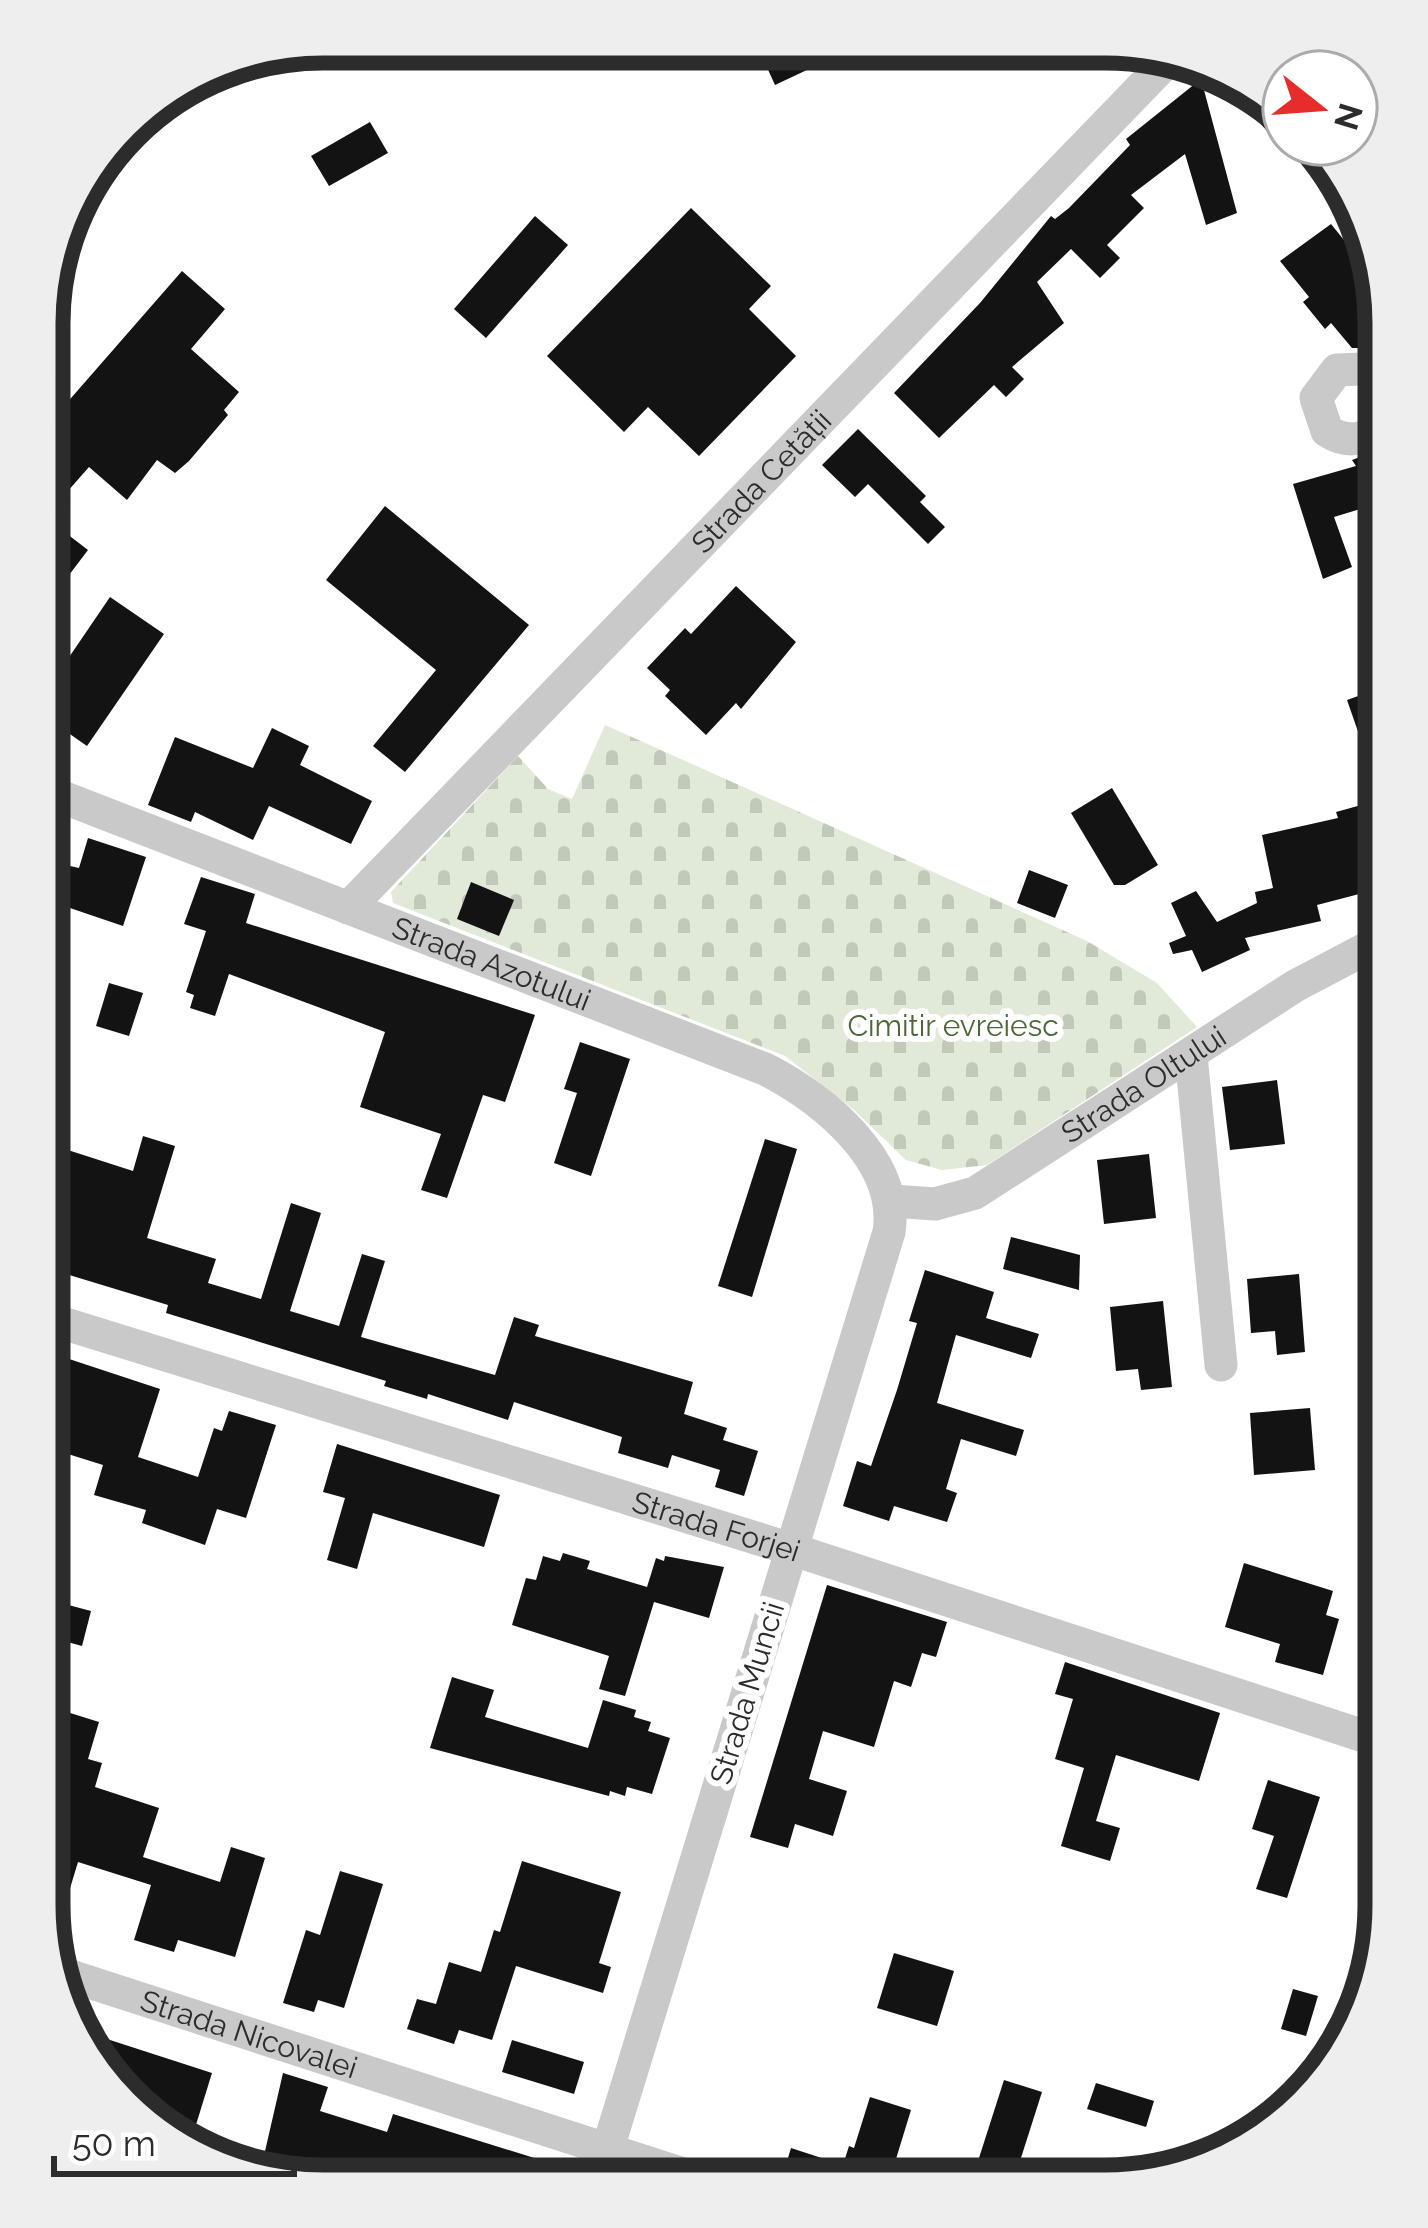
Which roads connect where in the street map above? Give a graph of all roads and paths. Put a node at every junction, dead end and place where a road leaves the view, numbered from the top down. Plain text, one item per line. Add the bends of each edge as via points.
1 (1159, 69) edge
2 (1365, 369) edge
3 (1365, 435) edge
4 (63, 797) edge
5 (347, 908) junction
6 (1365, 949) edge
7 (1191, 1055) junction
8 (892, 1201) junction
9 (63, 1323) edge
10 (1222, 1365) dead end
11 (791, 1550) junction
12 (1364, 1736) edge
13 (74, 1977) edge
14 (608, 2150) junction
15 (604, 2165) edge
16 (655, 2165) edge

1 - 5 street, Strada Cetății
2 - 3 street via 1336,370 1316,398 1320,421 1337,437
4 - 5 street, Strada Azotului
5 - 8 street, Strada Azotului via 785,1080 844,1127 881,1173
6 - 7 street, Strada Oltului
7 - 8 street, Strada Oltului via 975,1193 935,1204
7 - 10 street
8 - 11 street, Strada Muncii
9 - 11 street, Strada Forjei
11 - 12 street, Strada Forjei
11 - 14 street, Strada Muncii
13 - 14 street, Strada Nicovalei
14 - 15 street, Strada Muncii
14 - 16 street, Strada Nicovalei

